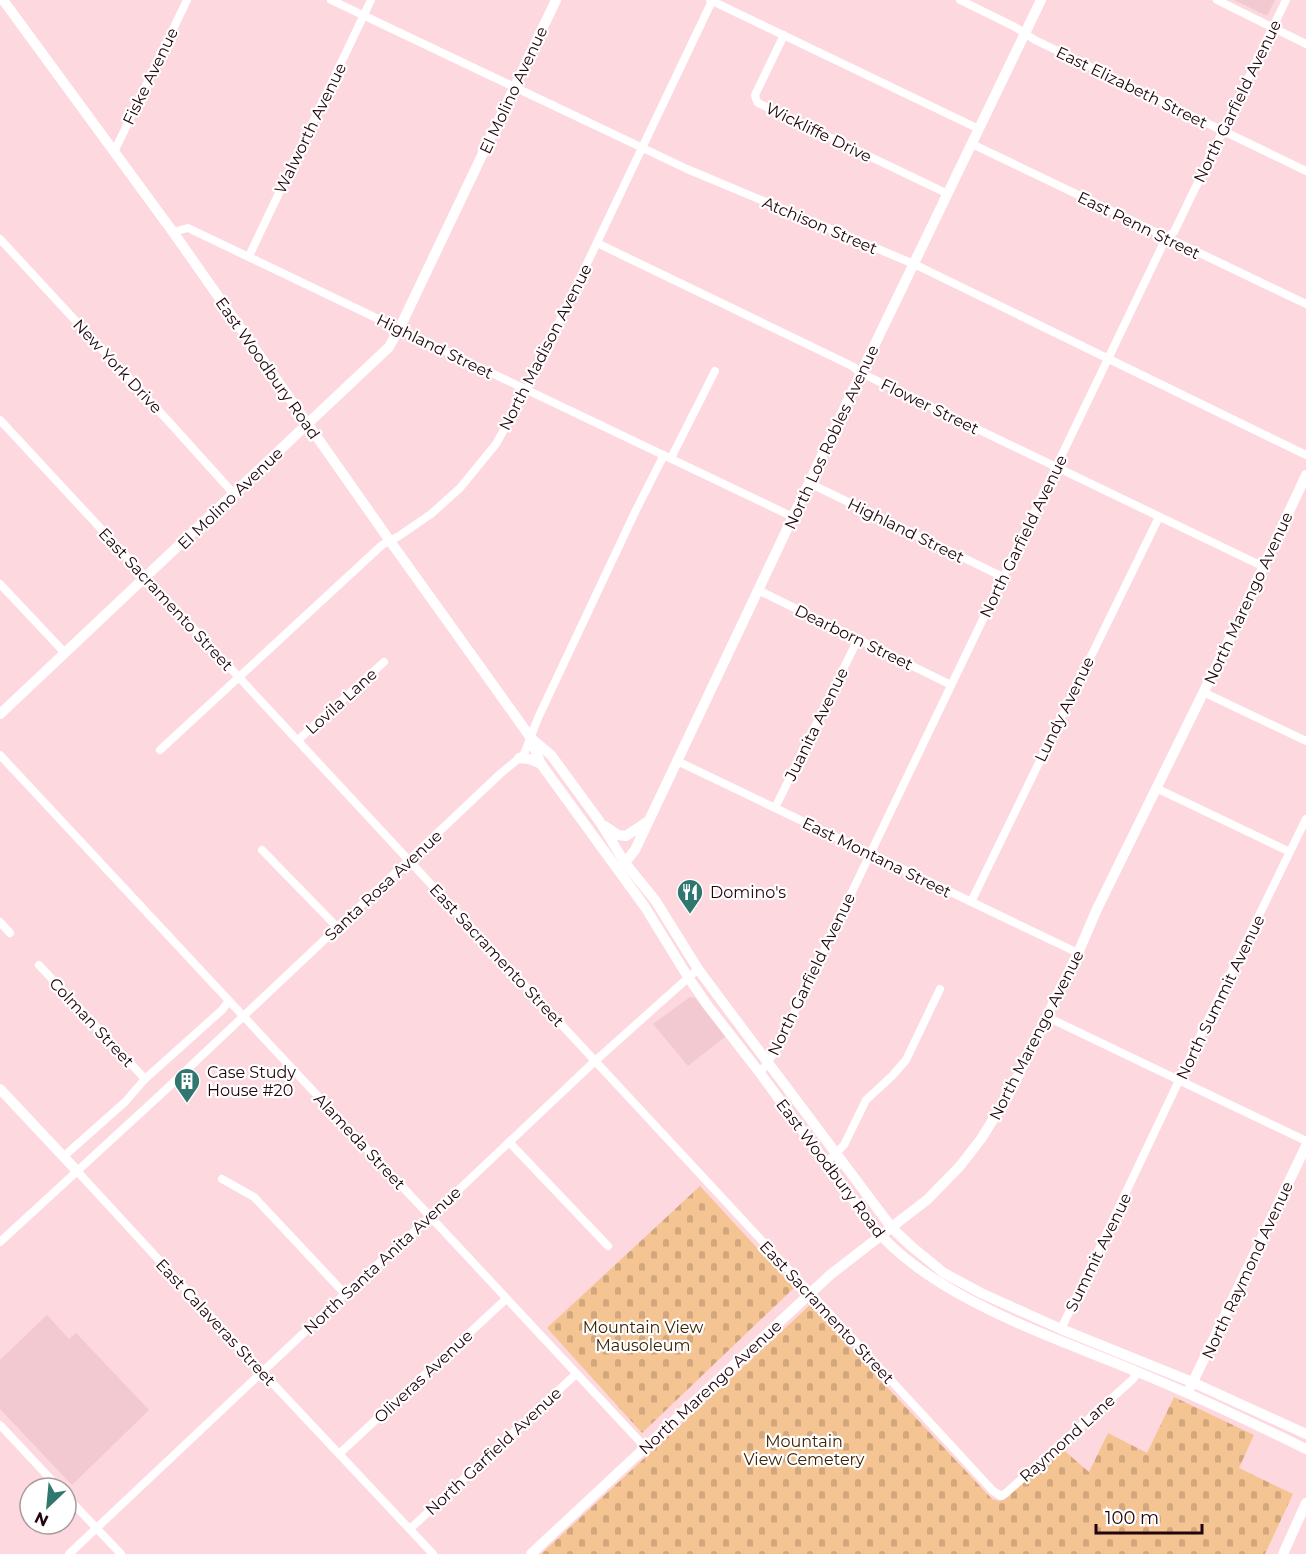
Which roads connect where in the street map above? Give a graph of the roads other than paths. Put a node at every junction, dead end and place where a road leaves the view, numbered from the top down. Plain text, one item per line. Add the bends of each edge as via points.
1 (3, 0) edge
2 (186, 0) edge
3 (331, 0) edge
4 (371, 0) edge
5 (556, 0) edge
6 (960, 0) edge
7 (1041, 0) edge
8 (1217, 0) edge
9 (1286, 0) edge
10 (711, 1) edge
11 (364, 16) junction
12 (1273, 27) junction
13 (1024, 34) junction
14 (784, 35) junction
15 (1306, 44) edge
16 (514, 86) junction
17 (979, 129) junction
18 (1223, 131) junction
19 (972, 144) junction
20 (642, 148) junction
21 (114, 152) junction
22 (1306, 171) edge
23 (948, 194) junction
24 (172, 232) junction
25 (1166, 238) junction
26 (0, 239) edge
27 (597, 243) junction
28 (249, 256) junction
29 (914, 264) junction
30 (1306, 304) edge
31 (399, 328) junction
32 (1109, 359) junction
33 (715, 371) dead end
34 (861, 373) junction
35 (526, 390) junction
36 (0, 420) edge
37 (307, 424) junction
38 (1306, 455) edge
39 (668, 457) junction
40 (1056, 467) junction
41 (1306, 475) edge
42 (809, 483) junction
43 (234, 494) junction
44 (1159, 517) junction
45 (793, 518) junction
46 (390, 541) junction
47 (1264, 567) junction
48 (1003, 577) junction
49 (146, 578) junction
50 (0, 584) edge
51 (758, 590) junction
52 (858, 639) junction
53 (65, 653) junction
54 (384, 662) dead end
55 (238, 677) junction
56 (951, 685) junction
57 (1203, 692) junction
58 (0, 714) edge
59 (531, 738) junction
60 (298, 740) junction
61 (1306, 741) edge
62 (160, 750) dead end
63 (0, 756) edge
64 (519, 758) junction
65 (676, 761) junction
66 (542, 764) junction
67 (1156, 788) junction
68 (775, 808) junction
69 (1306, 819) edge
70 (600, 822) junction
71 (648, 822) junction
72 (262, 850) dead end
73 (1290, 852) junction
74 (870, 854) junction
75 (409, 861) junction
76 (621, 866) junction
77 (971, 902) junction
78 (0, 922) edge
79 (670, 922) junction
80 (338, 928) junction
81 (660, 929) junction
82 (10, 933) dead end
83 (1078, 953) junction
84 (39, 965) dead end
85 (698, 969) junction
86 (688, 977) junction
87 (940, 989) dead end
88 (229, 1000) junction
89 (243, 1016) junction
90 (1047, 1017) junction
91 (595, 1061) junction
92 (768, 1062) junction
93 (760, 1073) junction
94 (145, 1078) junction
95 (1179, 1081) junction
96 (0, 1089) edge
97 (1306, 1141) edge
98 (509, 1142) junction
99 (1306, 1146) edge
100 (835, 1152) junction
101 (63, 1157) junction
102 (826, 1163) junction
103 (77, 1172) junction
104 (1135, 1176) joint
105 (222, 1179) dead end
106 (430, 1217) junction
107 (892, 1228) junction
108 (881, 1236) junction
109 (0, 1242) edge
110 (608, 1246) dead end
111 (811, 1293) junction
112 (345, 1294) junction
113 (506, 1299) junction
114 (1061, 1329) junction
115 (262, 1372) junction
116 (1138, 1372) junction
117 (576, 1374) junction
118 (1192, 1382) junction
119 (1188, 1394) junction
120 (0, 1425) edge
121 (1306, 1434) edge
122 (645, 1447) junction
123 (1306, 1449) edge
124 (339, 1454) junction
125 (48, 1476) edge
126 (993, 1491) joint
127 (1306, 1503) edge
128 (78, 1508) edge
129 (97, 1528) junction
130 (410, 1529) junction
131 (69, 1554) edge
132 (121, 1554) edge
133 (433, 1554) edge
134 (531, 1554) edge
135 (1283, 1554) edge

1 - 21 street, East Woodbury Road
2 - 21 street, Fiske Avenue
3 - 11 street, Atchison Street
4 - 11 street, Walworth Avenue
5 - 16 street, El Molino Avenue
6 - 13 street, East Elizabeth Street
7 - 13 street, North Los Robles Avenue
8 - 12 street
9 - 12 street, North Garfield Avenue
10 - 14 street
10 - 20 street, North Madison Avenue
11 - 16 street, Atchison Street
11 - 28 street, Walworth Avenue
12 - 15 street
12 - 18 street, North Garfield Avenue
13 - 17 street, North Los Robles Avenue
13 - 18 street, East Elizabeth Street
14 - 17 street
14 - 23 street, Wickliffe Drive via 755,95 758,103
16 - 20 street, Atchison Street
16 - 31 street, El Molino Avenue
17 - 19 street, North Los Robles Avenue
18 - 22 street, East Elizabeth Street
18 - 25 street, North Garfield Avenue via 1174,232
19 - 23 street, North Los Robles Avenue
19 - 25 street, East Penn Street
20 - 27 street, North Madison Avenue
20 - 29 street, Atchison Street
21 - 24 street, East Woodbury Road
23 - 29 street, North Los Robles Avenue
24 - 28 street, Highland Street via 188,228
24 - 37 street, East Woodbury Road
25 - 30 street, East Penn Street
25 - 32 street, North Garfield Avenue
26 - 43 street, New York Drive
27 - 34 street, Flower Street
27 - 35 street, North Madison Avenue
28 - 31 street, Highland Street
29 - 32 street, Atchison Street
29 - 34 street, North Los Robles Avenue
31 - 35 street, Highland Street
31 - 37 street, El Molino Avenue via 389,347
32 - 38 street, Atchison Street
32 - 40 street, North Garfield Avenue
33 - 39 street, Santa Rosa Avenue
34 - 40 street, Flower Street
34 - 42 street, North Los Robles Avenue
35 - 39 street, Highland Street
35 - 46 street, North Madison Avenue via 496,444 460,488 431,514
36 - 49 street, East Sacramento Street
37 - 43 street, El Molino Avenue
37 - 46 street, East Woodbury Road
39 - 45 street, Highland Street
39 - 59 street, Santa Rosa Avenue via 636,510
40 - 44 street, Flower Street
40 - 48 street, North Garfield Avenue
41 - 47 street, North Marengo Avenue
42 - 45 street, North Los Robles Avenue
42 - 48 street, Highland Street
43 - 49 street, El Molino Avenue
44 - 47 street, Flower Street
44 - 77 street, Lundy Avenue
45 - 51 street, North Los Robles Avenue
46 - 55 street, North Madison Avenue
46 - 59 street, East Woodbury Road
47 - 57 street, North Marengo Avenue
48 - 56 street, North Garfield Avenue
49 - 53 street, El Molino Avenue
49 - 55 street, East Sacramento Street
50 - 53 street
51 - 52 street, Dearborn Street
51 - 65 street, North Los Robles Avenue
52 - 56 street, Dearborn Street
52 - 68 street, Juanita Avenue
53 - 58 street, El Molino Avenue
54 - 60 street, Lovila Lane
55 - 60 street, East Sacramento Street
55 - 62 street, North Madison Avenue
56 - 74 street, North Garfield Avenue
57 - 61 street
57 - 67 street, North Marengo Avenue
59 - 64 street, Santa Rosa Avenue
59 - 66 street, East Woodbury Road
59 - 70 street, East Woodbury Road via 551,755
60 - 75 street, East Sacramento Street
63 - 88 street, Alameda Street
64 - 66 street
64 - 75 street, Santa Rosa Avenue
65 - 68 street, East Montana Street
65 - 71 street, North Los Robles Avenue
66 - 76 street, East Woodbury Road
67 - 73 street
67 - 83 street, North Marengo Avenue
68 - 74 street, East Montana Street
69 - 73 street, North Summit Avenue
70 - 71 street via 626,836
70 - 76 street, East Woodbury Road
71 - 76 street, North Los Robles Avenue via 634,852
72 - 80 street
73 - 95 street, North Summit Avenue
74 - 77 street, East Montana Street
74 - 92 street, North Garfield Avenue
75 - 80 street, Santa Rosa Avenue
75 - 91 street, East Sacramento Street
76 - 79 street, East Woodbury Road via 655,900
76 - 81 street, East Woodbury Road
77 - 83 street, East Montana Street
78 - 82 street
79 - 81 street
79 - 85 street, East Woodbury Road
80 - 89 street, Santa Rosa Avenue
81 - 86 street, East Woodbury Road
83 - 90 street, North Marengo Avenue
84 - 94 street, Colman Street
85 - 86 street, North Santa Anita Avenue
85 - 92 street, East Woodbury Road
86 - 91 street, North Santa Anita Avenue
86 - 93 street, East Woodbury Road
87 - 100 street via 906,1060 866,1100 844,1144
88 - 89 street, Alameda Street
88 - 94 street
89 - 103 street, Santa Rosa Avenue
89 - 106 street, Alameda Street
90 - 95 street
90 - 107 street, North Marengo Avenue via 1009,1094 981,1139 928,1199
91 - 98 street, North Santa Anita Avenue
91 - 111 street, East Sacramento Street
92 - 93 street, North Garfield Avenue
92 - 100 street, East Woodbury Road
93 - 102 street, East Woodbury Road
94 - 101 street
95 - 97 street
95 - 104 street, North Summit Avenue
96 - 101 street, East Calaveras Street
98 - 106 street, North Santa Anita Avenue
98 - 110 street
99 - 118 street, North Raymond Avenue
100 - 102 street
100 - 107 street, East Woodbury Road
101 - 103 street, East Calaveras Street
102 - 108 street, East Woodbury Road
103 - 109 street, Santa Rosa Avenue
103 - 115 street, East Calaveras Street
104 - 114 street, Summit Avenue
105 - 112 street via 254,1197
106 - 112 street, North Santa Anita Avenue
106 - 113 street, Alameda Street
107 - 108 street, North Marengo Avenue
107 - 114 street, East Woodbury Road via 944,1273
108 - 111 street, North Marengo Avenue
108 - 116 street, East Woodbury Road via 956,1293
111 - 122 street, North Marengo Avenue
111 - 126 street, East Sacramento Street
112 - 115 street, North Santa Anita Avenue
113 - 117 street, Alameda Street
113 - 124 street, Oliveras Avenue
114 - 118 street, East Woodbury Road
115 - 124 street, East Calaveras Street
115 - 129 street, North Santa Anita Avenue
116 - 119 street, East Woodbury Road
116 - 126 street, Raymond Lane via 1006,1493 1001,1496
117 - 122 street, Alameda Street
117 - 130 street, North Garfield Avenue
118 - 119 street, North Raymond Avenue
118 - 121 street, East Woodbury Road
119 - 123 street, East Woodbury Road
120 - 125 street
122 - 134 street, North Marengo Avenue
124 - 130 street, East Calaveras Street
127 - 135 street
128 - 129 street
129 - 131 street, North Santa Anita Avenue
129 - 132 street
130 - 133 street, East Calaveras Street

